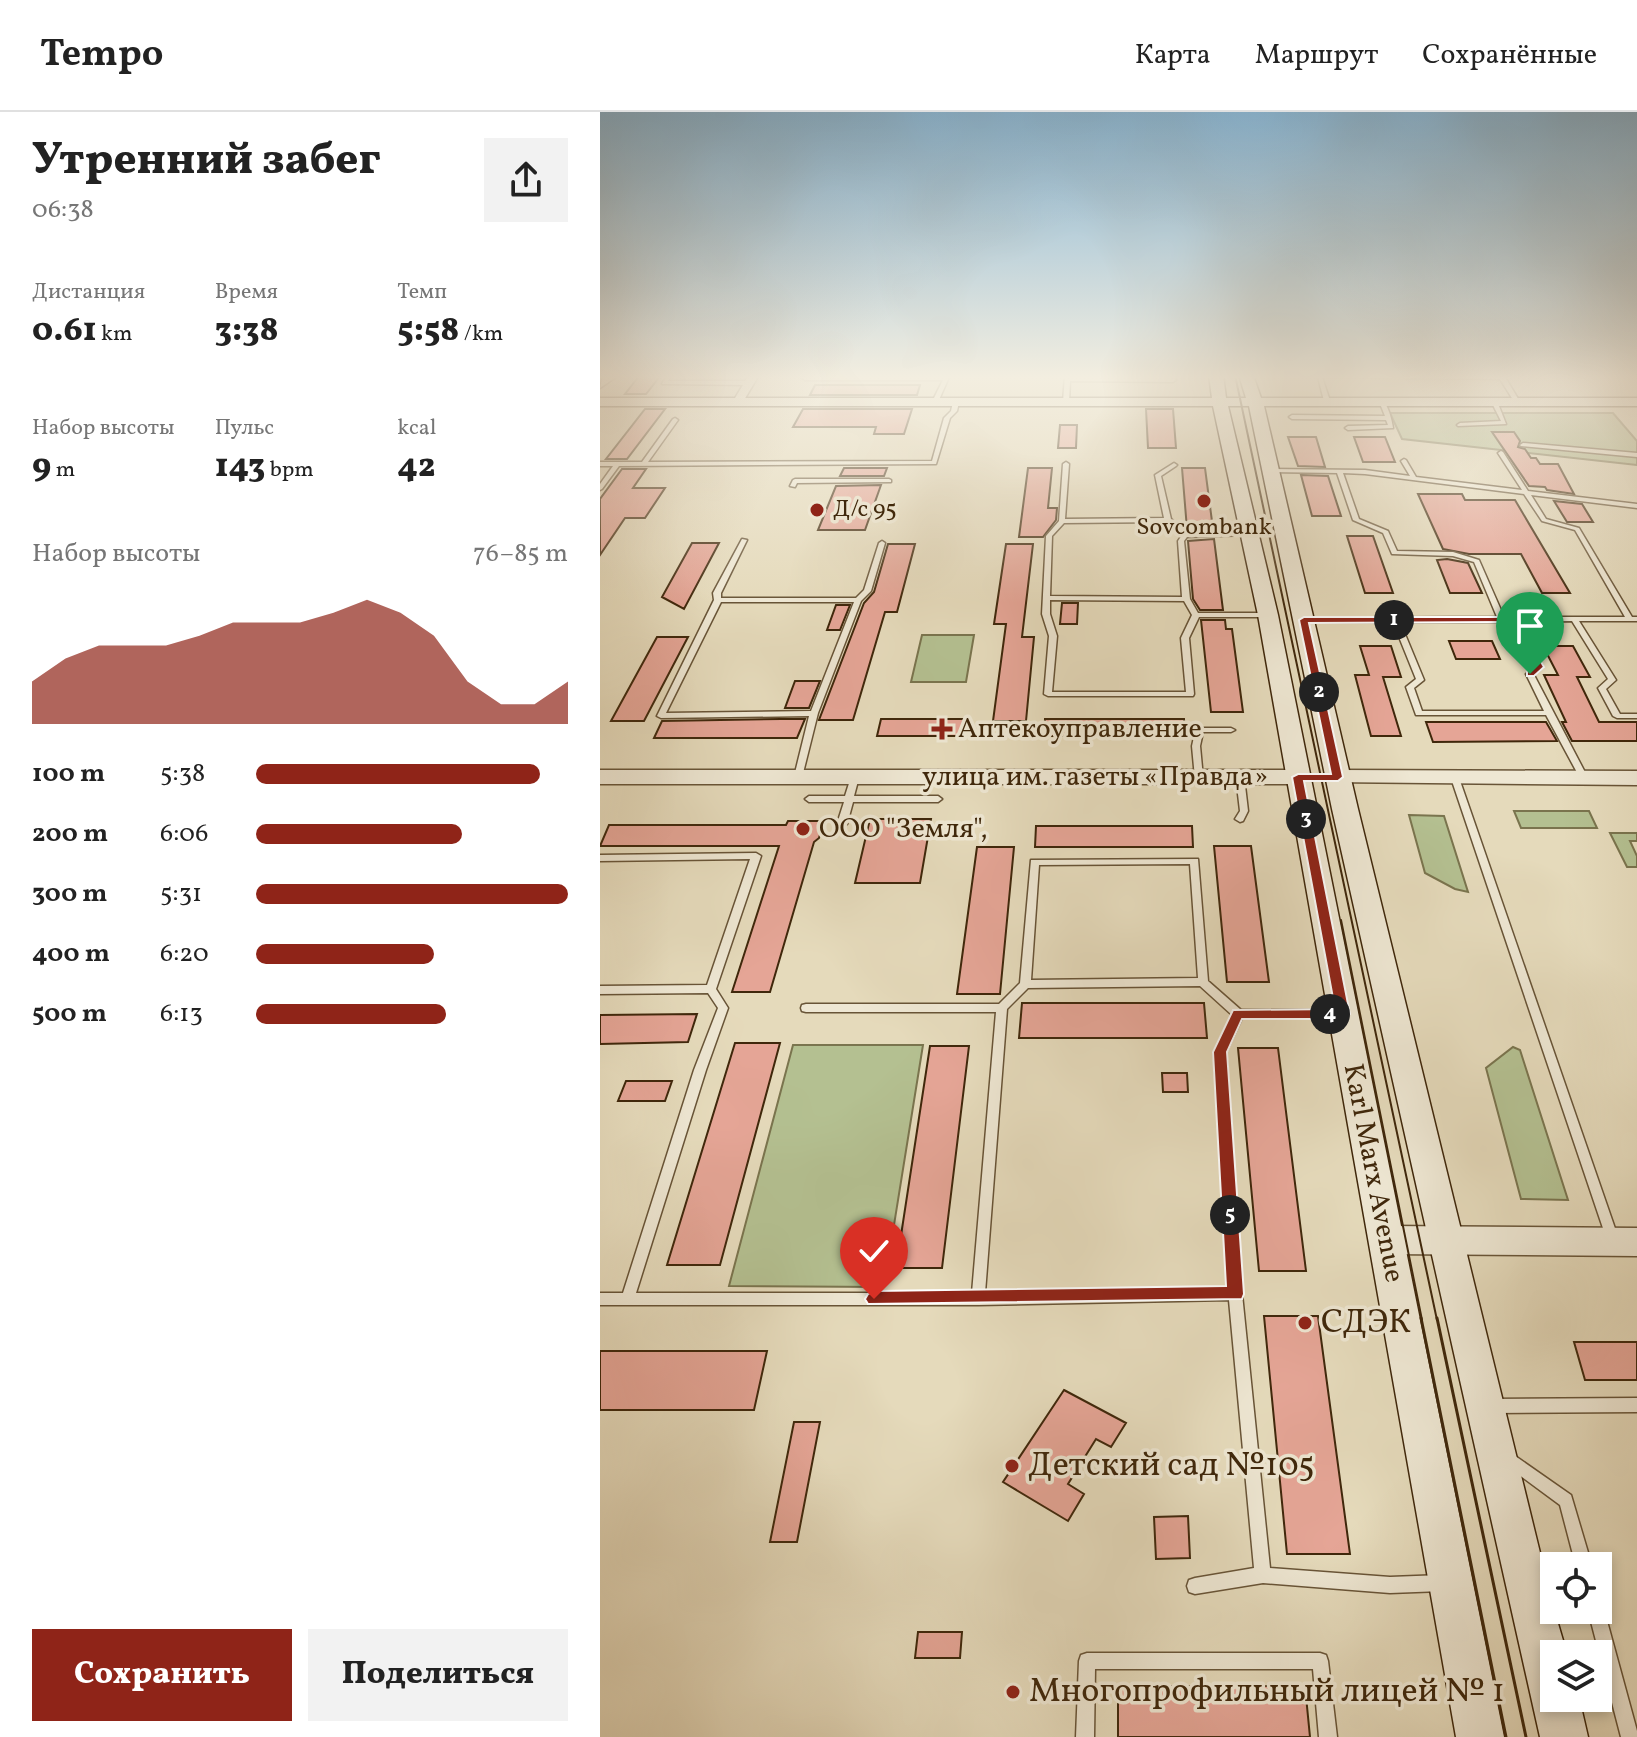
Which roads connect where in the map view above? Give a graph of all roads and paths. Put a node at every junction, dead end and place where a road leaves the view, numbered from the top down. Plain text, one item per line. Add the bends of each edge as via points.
1 (653, 451) edge
2 (938, 451) edge
3 (1232, 451) edge
4 (1266, 451) edge
5 (1590, 451) edge
6 (1501, 453) dead end
7 (1637, 455) edge
8 (1404, 461) dead end
9 (600, 464) edge
10 (644, 464) junction
11 (895, 464) junction
12 (1066, 464) dead end
13 (617, 465) junction
14 (1174, 465) dead end
15 (1270, 470) junction
16 (1339, 471) junction
17 (1414, 478) junction
18 (793, 486) dead end
19 (600, 488) edge
20 (1526, 493) junction
21 (1637, 506) edge
22 (1168, 520) junction
23 (1062, 521) junction
24 (1250, 533) junction
25 (1185, 535) junction
26 (744, 540) dead end
27 (882, 543) dead end
28 (1047, 598) junction
29 (1186, 599) junction
30 (718, 600) junction
31 (858, 600) junction
32 (1196, 615) junction
33 (1268, 615) junction
34 (1574, 619) junction
35 (1634, 619) edge
36 (1304, 620) junction
37 (1396, 620) junction
38 (1502, 620) junction
39 (1512, 620) junction
40 (814, 713) junction
41 (1549, 713) junction
42 (1637, 716) edge
43 (1231, 730) dead end
44 (600, 777) edge
45 (798, 777) junction
46 (1240, 777) junction
47 (1298, 777) junction
48 (1338, 777) junction
49 (1199, 778) junction
50 (1455, 778) junction
51 (1584, 778) junction
52 (1637, 778) edge
53 (852, 788) junction
54 (809, 799) dead end
55 (938, 799) dead end
56 (1240, 819) dead end
57 (842, 824) dead end
58 (600, 858) edge
59 (1203, 982) junction
60 (1025, 984) junction
61 (711, 989) junction
62 (600, 990) edge
63 (806, 1008) dead end
64 (1002, 1008) junction
65 (1238, 1014) junction
66 (1343, 1014) junction
67 (1386, 1240) junction
68 (1449, 1242) junction
69 (1626, 1242) edge
70 (1235, 1294) junction
71 (600, 1299) edge
72 (628, 1299) junction
73 (978, 1299) junction
74 (1637, 1405) edge
75 (1486, 1406) junction
76 (1497, 1450) junction
77 (1580, 1552) edge
78 (1263, 1575) junction
79 (1452, 1583) junction
80 (1195, 1586) dead end
81 (1601, 1624) edge
82 (1541, 1640) edge
83 (1558, 1712) edge
84 (1631, 1718) edge
85 (1085, 1737) edge
86 (1328, 1737) edge
87 (1480, 1737) edge
88 (1564, 1737) edge
89 (1630, 1737) edge

1 - 10 lane
2 - 11 lane via 934,463
3 - 24 main road, Karl Marx Avenue
4 - 15 main road, Karl Marx Avenue
5 - 7 lane
6 - 20 lane
8 - 17 lane
9 - 13 lane
10 - 11 lane
10 - 13 lane
11 - 18 lane via 889,483 795,481
12 - 23 lane
13 - 19 lane
14 - 22 lane via 1158,475
15 - 16 lane
15 - 36 main road, Karl Marx Avenue
16 - 17 lane
16 - 38 lane via 1356,520 1386,532 1394,553 1453,554 1477,561
17 - 20 lane
20 - 21 lane
20 - 35 lane via 1544,520 1577,529
22 - 23 lane
22 - 25 lane
23 - 28 lane via 1049,536
24 - 25 lane
24 - 33 main road, Karl Marx Avenue
25 - 29 lane via 1181,541
26 - 30 lane
27 - 31 lane via 867,591
28 - 29 lane
28 - 32 lane via 1053,636 1048,694 1190,694 1185,638
29 - 32 lane
30 - 31 lane
30 - 40 lane via 661,716
31 - 40 lane
32 - 33 lane
33 - 47 main road, Karl Marx Avenue
34 - 35 lane
34 - 39 lane
34 - 42 lane via 1612,680 1602,688 1617,716
36 - 37 lane
36 - 48 main road, Karl Marx Avenue
37 - 38 lane
37 - 41 lane via 1420,680 1410,687 1419,713
38 - 39 lane
39 - 41 lane via 1539,667 1530,674
40 - 45 lane
41 - 51 lane
43 - 49 lane via 1199,730
44 - 45 street, улица им. газеты «Правда»
45 - 53 street, улица им. газеты «Правда»
46 - 47 street, улица им. газеты «Правда»
46 - 49 street, улица им. газеты «Правда»
46 - 56 lane
47 - 48 main road, улица им. газеты «Правда»
47 - 66 main road, Karl Marx Avenue
48 - 50 street, улица им. газеты «Правда»
48 - 68 main road, Karl Marx Avenue
49 - 53 street, улица им. газеты «Правда»
50 - 51 street, улица им. газеты «Правда»
50 - 69 lane
51 - 52 street, улица им. газеты «Правда»
53 - 54 lane
53 - 55 lane
53 - 57 lane
58 - 61 lane via 756,856
59 - 60 lane
59 - 60 lane via 1195,861 1034,862
59 - 65 lane
60 - 64 lane
61 - 62 lane
61 - 72 lane via 723,1008
63 - 64 lane
64 - 73 lane
65 - 66 lane
65 - 70 lane via 1220,1052
66 - 67 main road, Karl Marx Avenue
67 - 68 street
67 - 79 main road, Karl Marx Avenue
68 - 69 street
68 - 75 main road, Karl Marx Avenue
70 - 73 lane
70 - 78 lane
71 - 72 lane
72 - 73 lane
74 - 75 lane
75 - 76 main road, Karl Marx Avenue
76 - 77 lane via 1566,1500
76 - 82 main road, Karl Marx Avenue
78 - 79 lane via 1390,1585
78 - 80 lane
79 - 87 main road, Karl Marx Avenue
81 - 84 lane
83 - 88 main road, Karl Marx Avenue
84 - 89 lane
85 - 86 lane via 1087,1661 1320,1661

